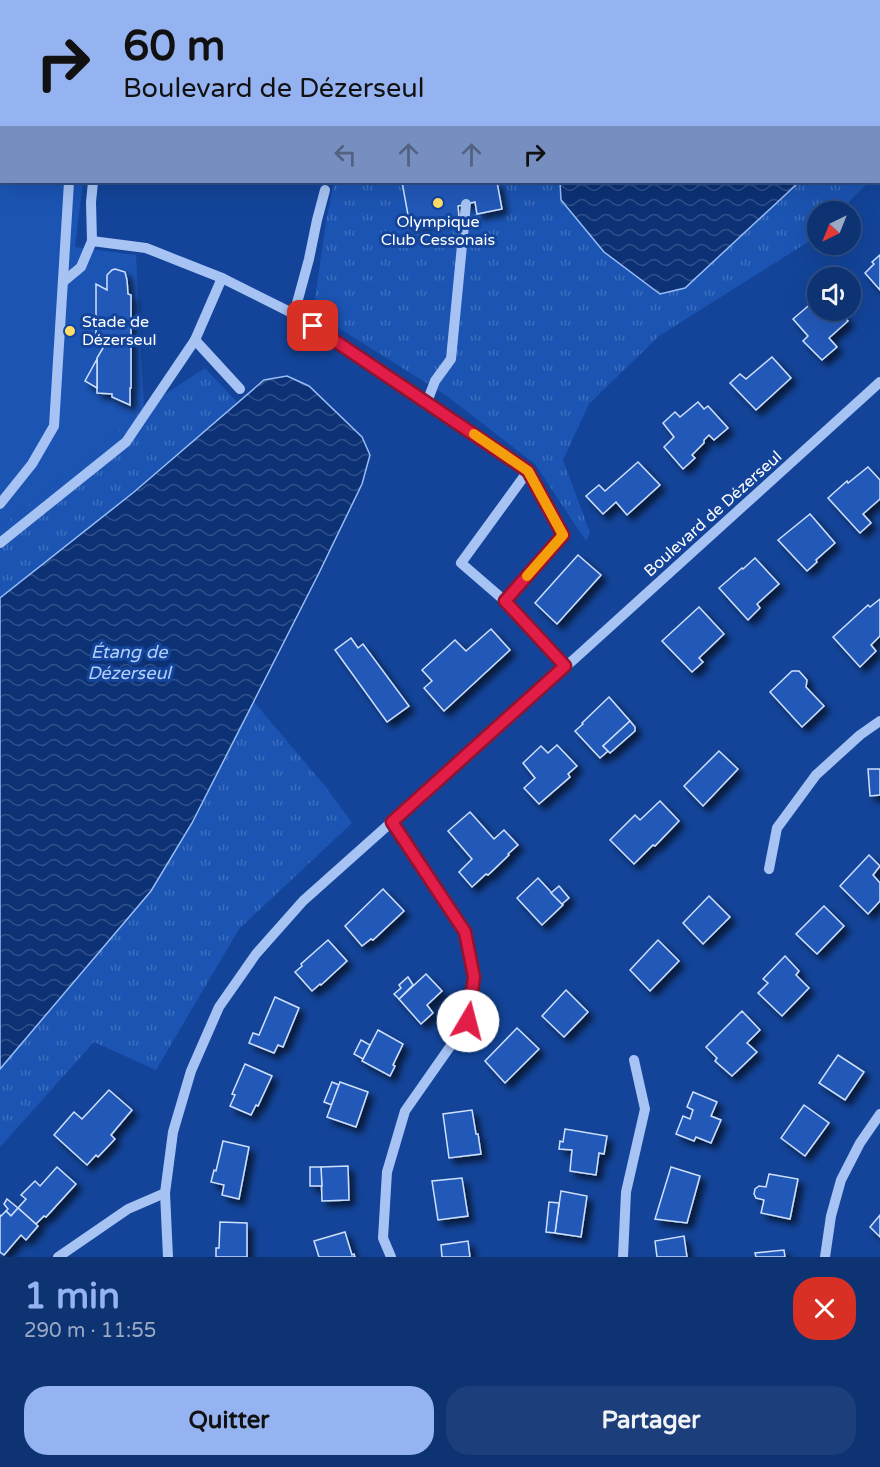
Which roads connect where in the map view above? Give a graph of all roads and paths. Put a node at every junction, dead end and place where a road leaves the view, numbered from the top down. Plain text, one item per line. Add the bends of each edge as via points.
1 (69, 183) edge
2 (93, 183) edge
3 (325, 190) dead end
4 (466, 204) dead end
5 (93, 241) junction
6 (222, 278) junction
7 (63, 282) junction
8 (294, 314) junction
9 (195, 340) junction
10 (880, 382) edge
11 (240, 388) dead end
12 (427, 402) junction
13 (528, 471) junction
14 (0, 504) edge
15 (0, 543) edge
16 (505, 601) junction
17 (565, 666) junction
18 (880, 721) edge
19 (392, 822) junction
20 (769, 869) dead end
21 (634, 1060) dead end
22 (880, 1114) edge
23 (165, 1193) junction
24 (58, 1257) edge
25 (168, 1257) edge
26 (391, 1257) edge
27 (623, 1257) edge
28 (825, 1257) edge

1 - 7 street
2 - 5 street
3 - 8 street
4 - 12 street via 451,359 435,381
5 - 6 street via 146,248
5 - 7 street via 81,267
6 - 8 street
6 - 9 street
7 - 14 street via 54,426 32,464
8 - 12 street
9 - 11 street
9 - 15 street via 126,442
10 - 17 street, Boulevard de Dézerseul
12 - 13 street
13 - 16 street via 563,535
13 - 16 street via 461,563
16 - 17 street
17 - 19 street, Boulevard de Dézerseul
18 - 20 street via 816,775 777,828
19 - 23 street, Boulevard de Dézerseul via 303,901 256,954 219,1007 191,1071 173,1132
19 - 26 street via 465,932 474,977 468,1021 405,1112 387,1173 383,1238
21 - 27 street via 645,1109 627,1192
22 - 28 street via 841,1180
23 - 24 street via 128,1209
23 - 25 street, Boulevard de Dézerseul

